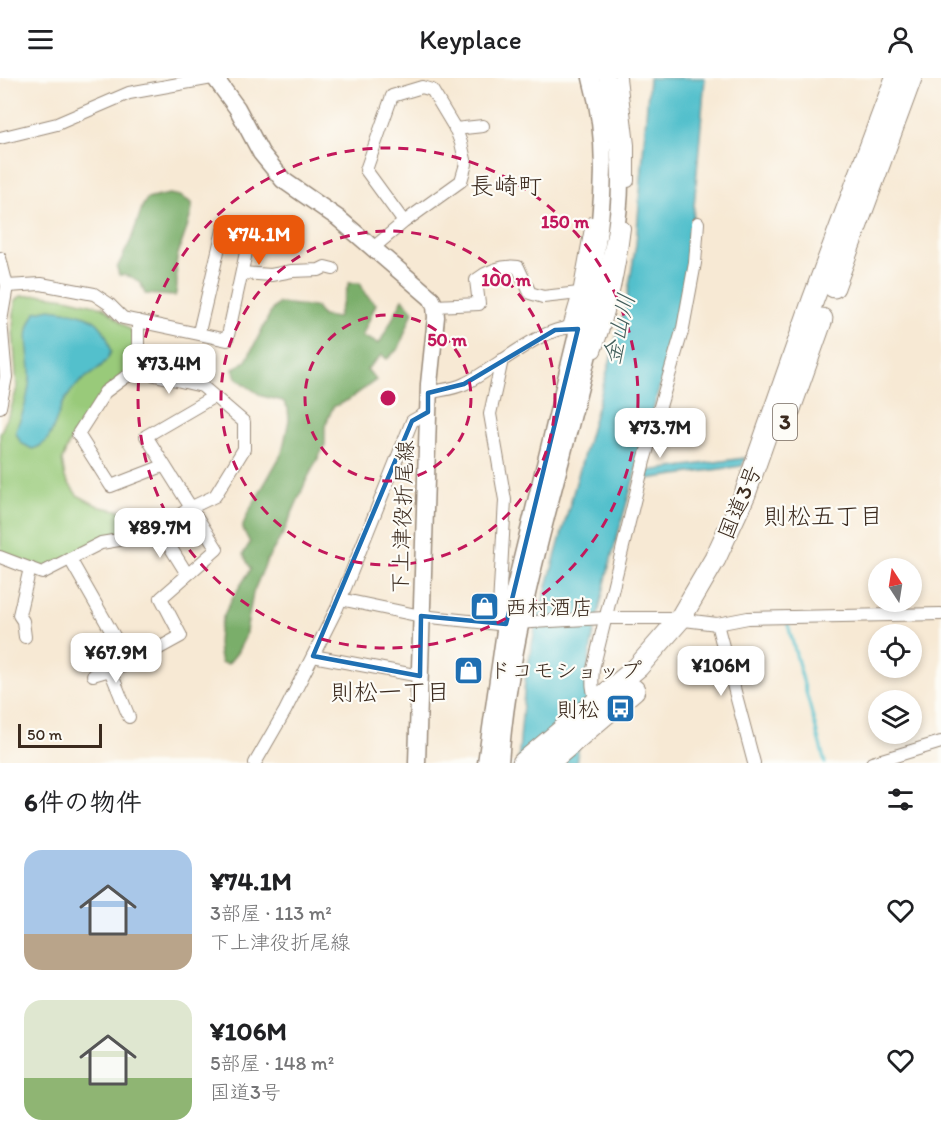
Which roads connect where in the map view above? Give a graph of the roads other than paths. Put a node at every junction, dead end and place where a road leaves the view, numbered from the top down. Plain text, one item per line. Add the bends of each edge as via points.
1 (214, 78) edge
2 (586, 78) edge
3 (591, 78) edge
4 (608, 78) edge
5 (620, 78) edge
6 (896, 78) edge
7 (910, 78) edge
8 (483, 126) dead end
9 (455, 129) junction
10 (0, 138) edge
11 (404, 222) junction
12 (609, 223) junction
13 (698, 223) dead end
14 (373, 248) junction
15 (0, 258) edge
16 (333, 269) dead end
17 (242, 273) junction
18 (7, 286) junction
19 (579, 293) junction
20 (435, 306) junction
21 (138, 321) junction
22 (573, 328) junction
23 (199, 333) junction
24 (502, 360) junction
25 (138, 371) junction
26 (428, 393) junction
27 (213, 397) junction
28 (578, 400) junction
29 (0, 407) edge
30 (428, 412) junction
31 (163, 466) junction
32 (190, 508) junction
33 (159, 529) junction
34 (0, 557) edge
35 (70, 559) junction
36 (30, 568) junction
37 (187, 574) junction
38 (340, 599) junction
39 (941, 614) edge
40 (421, 616) junction
41 (605, 618) junction
42 (687, 620) junction
43 (509, 624) junction
44 (717, 624) junction
45 (25, 637) dead end
46 (313, 656) junction
47 (130, 664) junction
48 (110, 670) junction
49 (93, 675) dead end
50 (420, 676) junction
51 (596, 703) junction
52 (129, 717) dead end
53 (941, 742) edge
54 (255, 763) edge
55 (417, 763) edge
56 (486, 763) edge
57 (500, 763) edge
58 (523, 763) edge
59 (548, 763) edge
60 (754, 763) edge
61 (872, 763) edge

1 - 10 street via 129,93 57,124
1 - 14 street via 237,108 261,153 283,180
2 - 19 street via 595,122 595,179 594,209
3 - 12 street via 601,132
4 - 12 street via 620,182
5 - 28 street via 628,145 621,253 605,325
6 - 42 highway, 国道3号 / 3 via 745,494
7 - 42 highway, 国道3号 / 3 via 749,521 723,573
8 - 9 street
9 - 11 street via 466,164 461,181
9 - 11 street via 432,90 422,87 392,96 366,170
11 - 14 street
12 - 22 street
12 - 28 street
13 - 41 street via 683,328 644,461
14 - 20 street via 431,298
15 - 18 street
16 - 17 street via 271,275
17 - 23 street via 227,340
17 - 23 street via 249,234 223,230
18 - 21 street via 41,284 94,294 123,318
18 - 29 street via 1,321 6,377
19 - 20 street via 543,297 530,293 518,267 510,266 487,272 476,280 479,304
19 - 22 street
20 - 26 street, 下上津役折尾線
21 - 23 street
21 - 25 street
22 - 24 street via 555,330
22 - 43 street
24 - 26 street via 464,384
24 - 43 street via 490,414 505,500
25 - 27 street via 202,386
25 - 31 street via 105,392 78,434 111,486
26 - 30 street, 下上津役折尾線
27 - 31 street via 146,436
27 - 32 street via 244,422 244,449 215,496
28 - 43 street
30 - 38 street via 412,421
30 - 40 street, 下上津役折尾線
31 - 32 street
32 - 33 street
32 - 37 street via 217,549
33 - 35 street via 101,543
33 - 37 street
34 - 36 street
35 - 36 street via 42,573
35 - 47 street
36 - 45 street via 19,615
37 - 47 street via 161,598 182,636
38 - 40 street
38 - 46 street
39 - 44 street via 748,618
40 - 43 street
40 - 50 street, 下上津役折尾線
41 - 42 street
41 - 43 street
41 - 51 street via 592,676
42 - 44 street
42 - 51 highway, 国道3号 / 3
42 - 59 highway, 国道3号 / 3 via 665,657 640,684
43 - 56 street
43 - 57 street
44 - 60 street
46 - 50 street
46 - 54 street
47 - 48 street
48 - 49 street
48 - 52 street
50 - 55 street, 下上津役折尾線
51 - 58 highway, 国道3号 / 3
53 - 61 street

